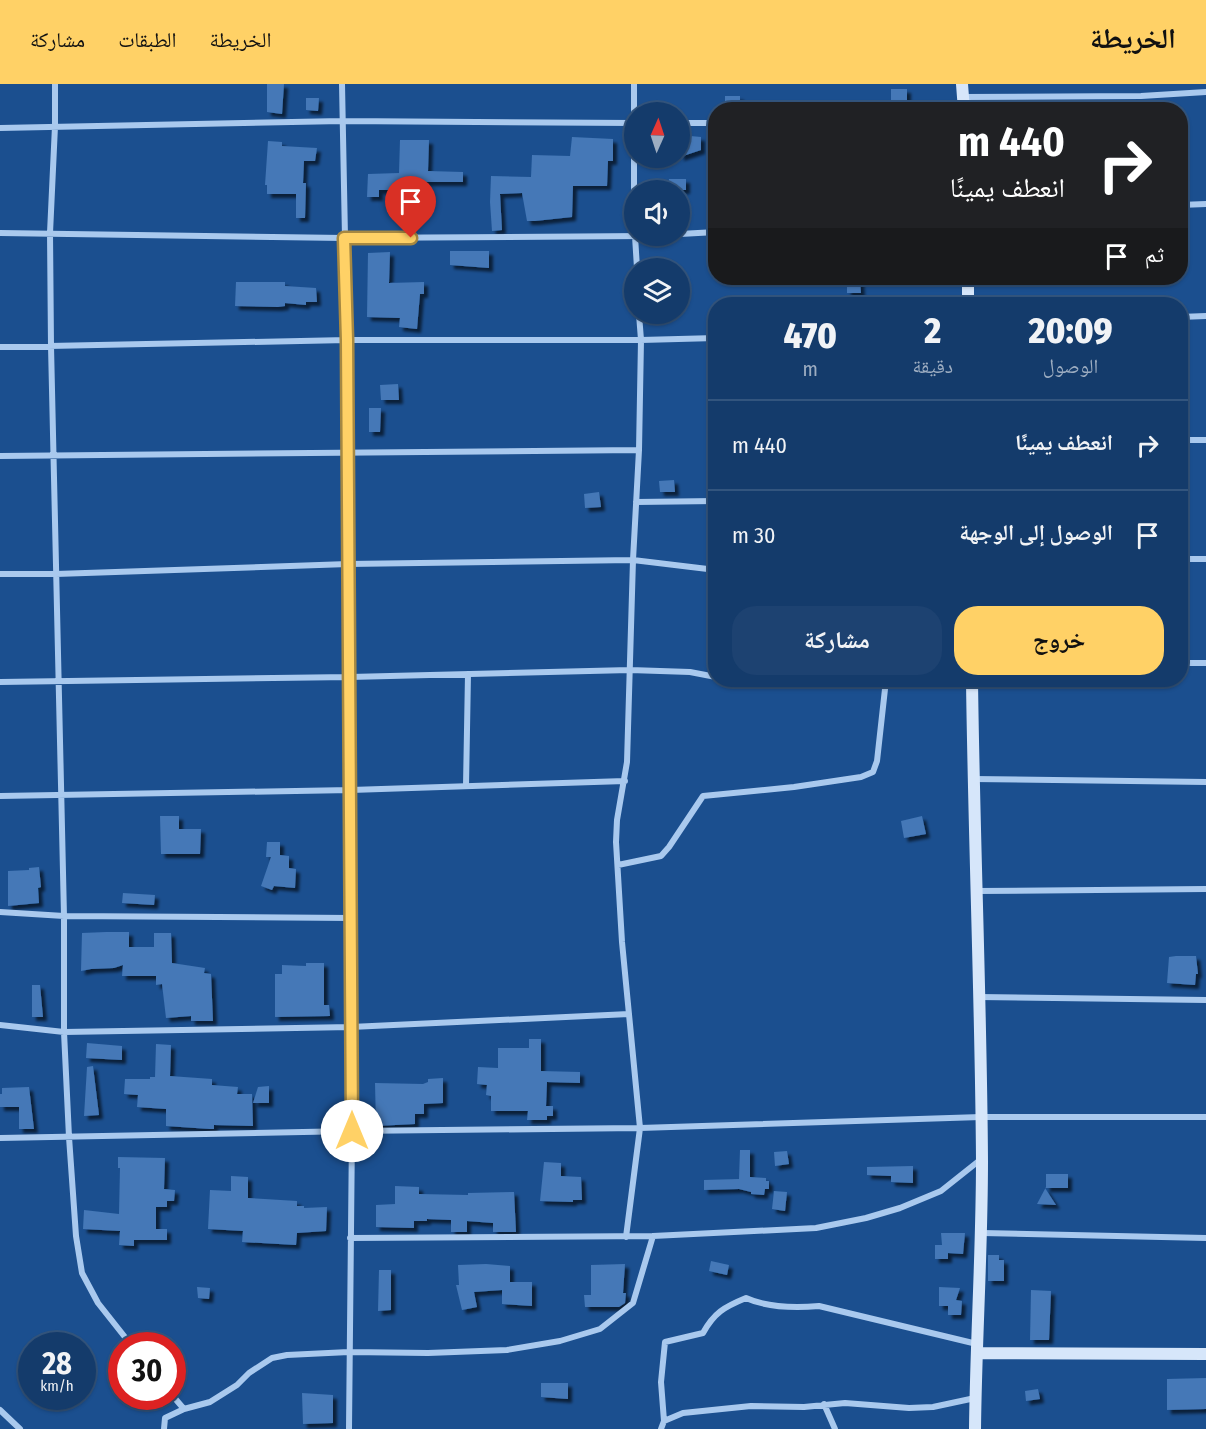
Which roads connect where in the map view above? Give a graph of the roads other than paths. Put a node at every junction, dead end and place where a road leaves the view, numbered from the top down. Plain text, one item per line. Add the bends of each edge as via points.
1 (55, 84) edge
2 (342, 84) edge
3 (634, 84) edge
4 (962, 84) edge
5 (1206, 92) edge
6 (634, 102) edge
7 (963, 102) edge
8 (988, 102) edge
9 (342, 121) junction
10 (624, 123) edge
11 (690, 123) edge
12 (708, 123) edge
13 (55, 126) junction
14 (0, 128) edge
15 (1206, 204) edge
16 (1188, 205) edge
17 (708, 232) edge
18 (0, 233) edge
19 (50, 233) junction
20 (690, 233) edge
21 (624, 236) edge
22 (344, 238) junction
23 (1206, 316) edge
24 (1188, 317) edge
25 (640, 324) edge
26 (708, 338) edge
27 (347, 340) junction
28 (641, 340) junction
29 (51, 346) junction
30 (0, 347) edge
31 (1188, 440) edge
32 (1206, 440) edge
33 (639, 450) junction
34 (348, 453) junction
35 (0, 456) edge
36 (54, 456) junction
37 (708, 501) edge
38 (636, 502) junction
39 (1188, 559) edge
40 (1206, 559) edge
41 (633, 560) junction
42 (348, 564) junction
43 (708, 569) edge
44 (0, 574) edge
45 (56, 574) junction
46 (1188, 663) edge
47 (1206, 663) edge
48 (630, 670) junction
49 (468, 674) junction
50 (708, 675) edge
51 (350, 677) junction
52 (58, 681) junction
53 (0, 682) edge
54 (885, 687) edge
55 (972, 687) edge
56 (973, 779) junction
57 (625, 781) junction
58 (1206, 782) edge
59 (466, 786) junction
60 (351, 790) junction
61 (61, 795) junction
62 (0, 796) edge
63 (618, 866) junction
64 (1206, 889) edge
65 (976, 891) junction
66 (0, 912) edge
67 (64, 916) junction
68 (351, 918) junction
69 (978, 997) junction
70 (1206, 1000) edge
71 (629, 1014) junction
72 (0, 1025) edge
73 (351, 1027) junction
74 (64, 1032) junction
75 (981, 1117) junction
76 (1206, 1117) edge
77 (640, 1128) junction
78 (352, 1131) junction
79 (69, 1137) junction
80 (0, 1138) edge
81 (982, 1159) junction
82 (982, 1233) junction
83 (653, 1236) junction
84 (626, 1237) junction
85 (350, 1238) junction
86 (1206, 1238) edge
87 (121, 1332) edge
88 (978, 1348) junction
89 (348, 1352) junction
90 (1206, 1354) edge
91 (975, 1398) junction
92 (824, 1404) junction
93 (186, 1408) edge
94 (0, 1410) edge
95 (182, 1410) edge
96 (664, 1421) junction
97 (20, 1429) edge
98 (164, 1429) edge
99 (349, 1429) edge
100 (661, 1429) edge
101 (835, 1429) edge
102 (975, 1429) edge

1 - 13 street
2 - 9 street
3 - 6 street
4 - 7 main road
5 - 8 street
9 - 10 street
9 - 13 street
9 - 22 street
11 - 12 street
13 - 14 street
13 - 19 street
15 - 16 street
17 - 20 street
18 - 19 street
19 - 22 street
19 - 29 street
21 - 22 street
22 - 27 street
23 - 24 street
25 - 28 street
26 - 28 street
27 - 28 street
27 - 29 street
27 - 34 street
28 - 33 street
29 - 30 street
29 - 36 street
31 - 32 street
33 - 34 street
33 - 38 street
34 - 36 street
34 - 42 street
35 - 36 street
36 - 45 street
37 - 38 street
38 - 41 street
39 - 40 street
41 - 42 street
41 - 43 street
41 - 48 street
42 - 45 street
42 - 51 street
44 - 45 street
45 - 52 street
46 - 47 street
48 - 49 street
48 - 50 street
48 - 57 street
49 - 51 street
49 - 59 street
51 - 52 street
51 - 60 street
52 - 53 street
52 - 61 street
54 - 63 street via 873,772 805,786 703,795 661,856
55 - 56 main road
56 - 58 street
56 - 65 main road
57 - 59 street
57 - 63 street via 618,820
59 - 60 street
60 - 61 street
60 - 68 street
61 - 62 street
61 - 67 street
63 - 71 street
64 - 65 street
65 - 69 main road
66 - 67 street
67 - 68 street
67 - 74 street
68 - 73 street
69 - 70 street
69 - 75 main road
71 - 73 street
71 - 77 street
72 - 74 street
73 - 74 street
73 - 78 street
74 - 79 street
75 - 76 street
75 - 77 street
75 - 81 main road
77 - 78 street
77 - 84 street
78 - 79 street
78 - 85 street
79 - 80 street
79 - 87 street via 82,1273 98,1303
81 - 82 main road
81 - 83 street via 940,1191 866,1218 816,1228
82 - 86 street
82 - 88 main road
83 - 84 street
83 - 89 street via 633,1303 600,1329 507,1350
84 - 85 street
85 - 89 street
88 - 90 main road
88 - 91 main road
88 - 96 street via 819,1306 760,1305 746,1298 712,1318 703,1334 665,1341 661,1382
89 - 93 street via 272,1358 210,1402
89 - 99 street
91 - 92 street via 909,1408
91 - 102 main road
92 - 96 street via 683,1413
92 - 101 street
94 - 97 street
95 - 98 street via 165,1418
96 - 100 street

